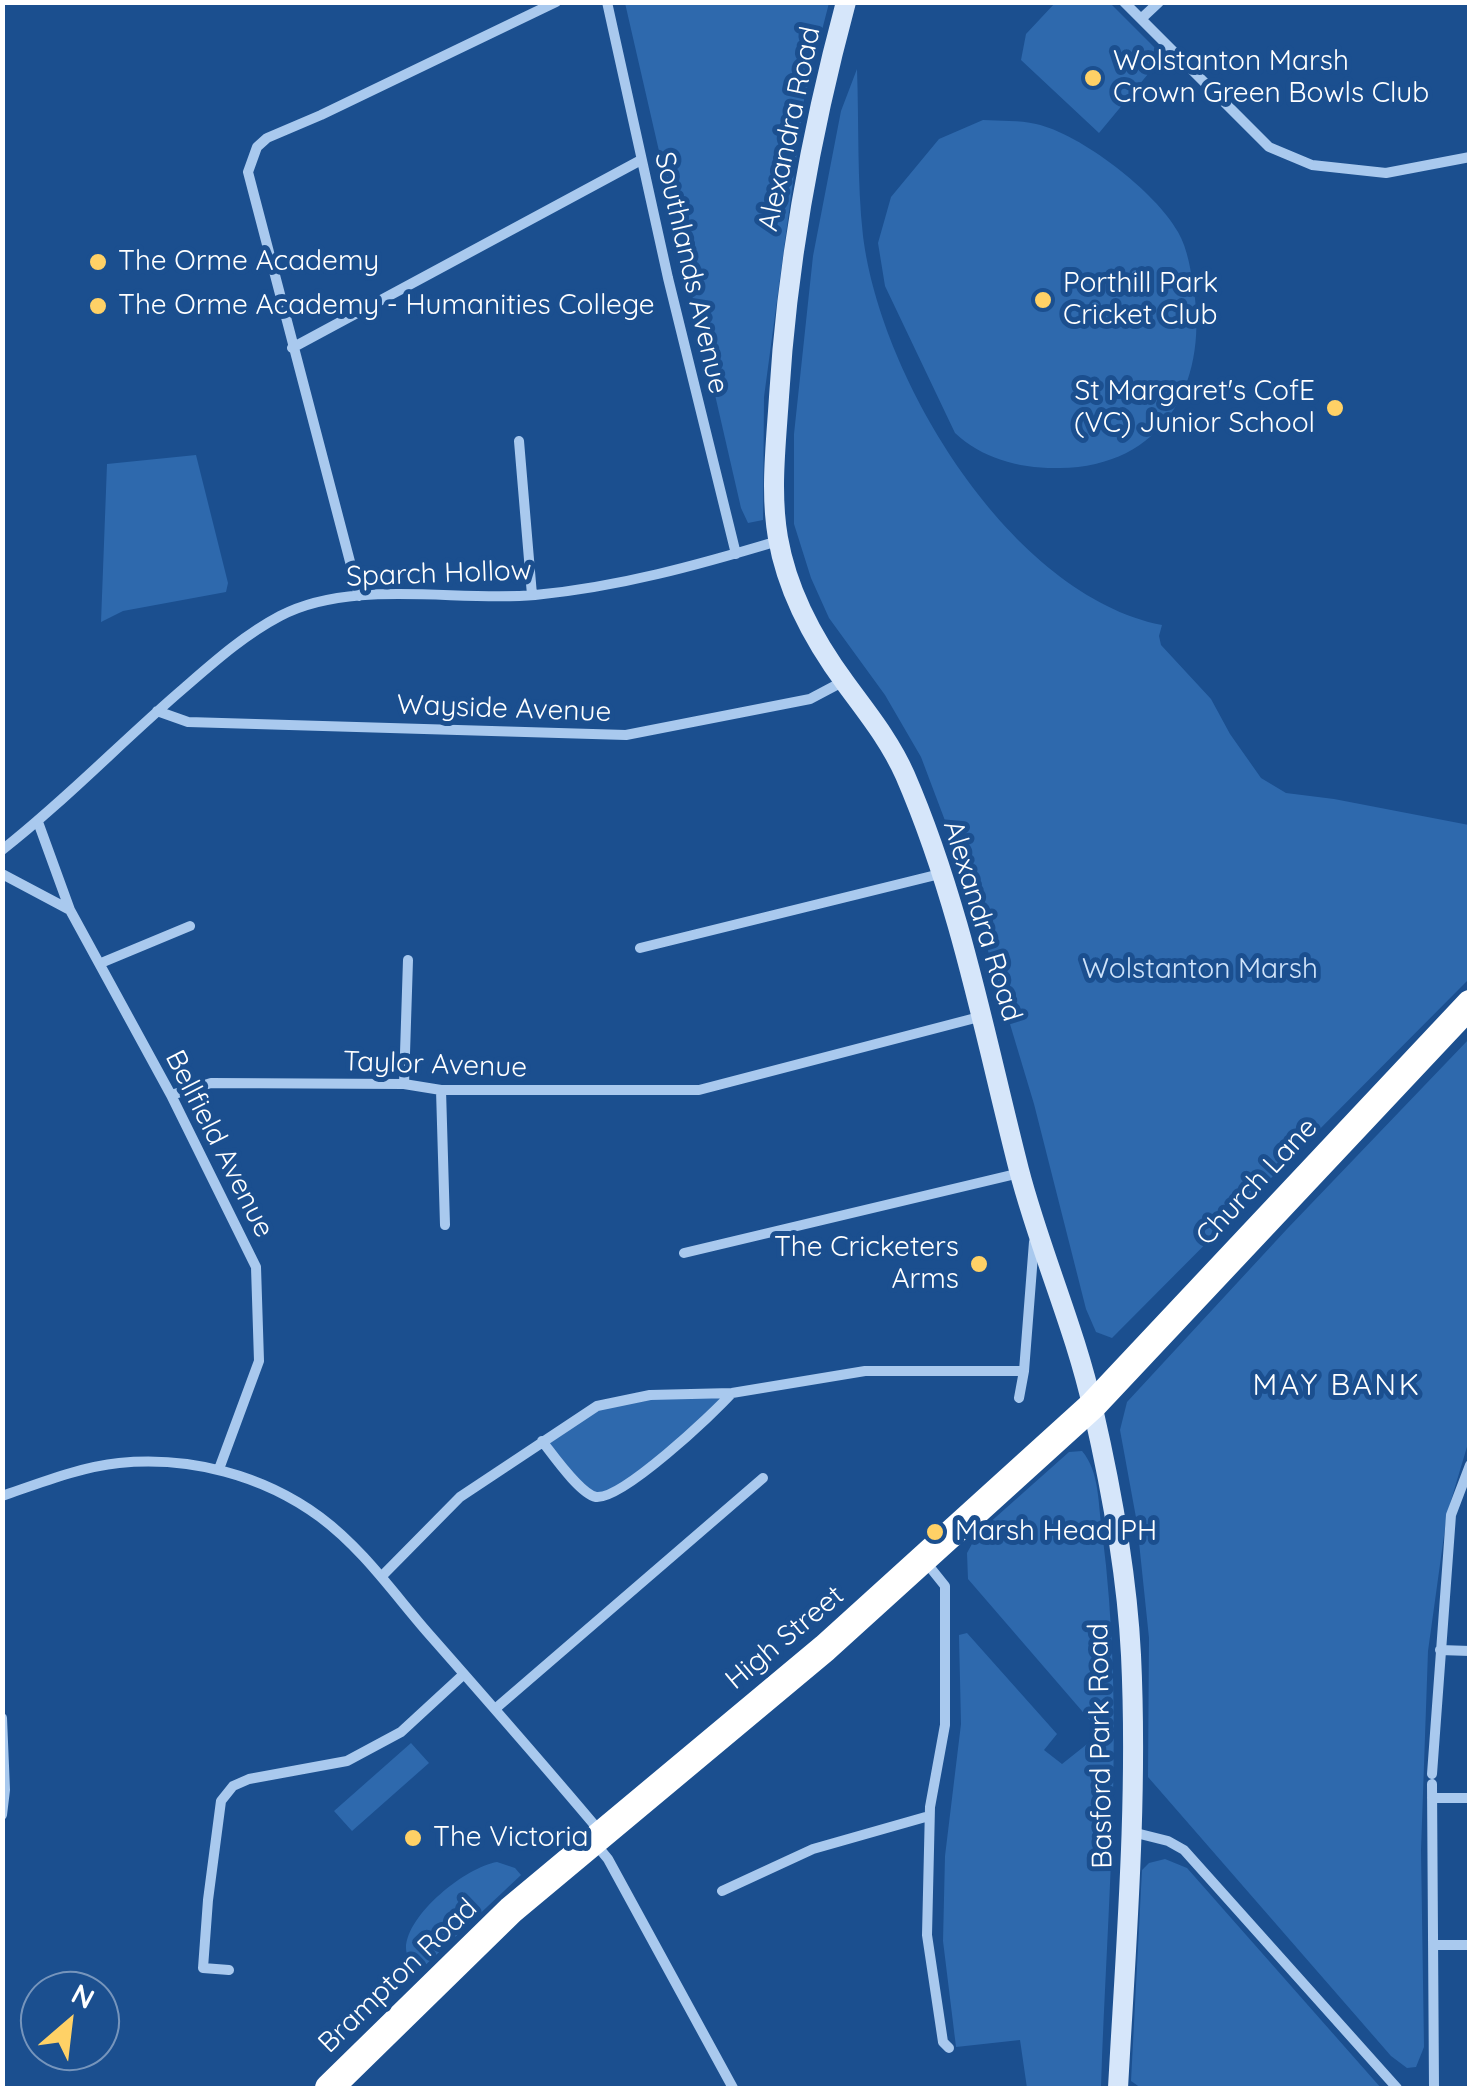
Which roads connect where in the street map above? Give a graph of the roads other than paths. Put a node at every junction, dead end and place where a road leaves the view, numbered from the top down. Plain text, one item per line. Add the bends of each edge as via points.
1 (556, 2) edge
2 (607, 2) edge
3 (846, 2) edge
4 (1124, 2) edge
5 (1159, 2) edge
6 (1142, 18) junction
7 (1470, 156) edge
8 (641, 160) junction
9 (292, 348) junction
10 (519, 441) dead end
11 (778, 540) junction
12 (736, 554) junction
13 (532, 595) junction
14 (359, 596) junction
15 (844, 681) junction
16 (157, 711) junction
17 (38, 822) junction
18 (2, 850) edge
19 (944, 873) junction
20 (2, 874) edge
21 (70, 910) junction
22 (190, 926) dead end
23 (640, 948) dead end
24 (408, 960) dead end
25 (101, 963) junction
26 (1470, 1004) edge
27 (983, 1016) junction
28 (404, 1084) junction
29 (441, 1090) junction
30 (171, 1096) junction
31 (1020, 1173) junction
32 (445, 1225) dead end
33 (1036, 1226) junction
34 (684, 1254) dead end
35 (1024, 1370) junction
36 (732, 1392) junction
37 (1019, 1398) dead end
38 (1093, 1405) junction
39 (542, 1441) junction
40 (1470, 1465) edge
41 (219, 1469) junction
42 (763, 1478) dead end
43 (2, 1496) edge
44 (1463, 1496) edge
45 (925, 1560) junction
46 (382, 1576) junction
47 (1440, 1650) junction
48 (1470, 1650) edge
49 (464, 1674) junction
50 (491, 1705) junction
51 (2, 1718) edge
52 (1432, 1798) junction
53 (1470, 1798) edge
54 (2, 1815) edge
55 (929, 1816) junction
56 (1132, 1832) junction
57 (598, 1838) junction
58 (722, 1892) dead end
59 (512, 1910) joint
60 (1470, 1944) edge
61 (1433, 1945) junction
62 (229, 1970) dead end
63 (949, 2048) dead end
64 (731, 2084) edge
65 (329, 2088) edge
66 (719, 2088) edge
67 (1118, 2088) edge
68 (1397, 2088) edge
69 (1434, 2088) edge

1 - 9 street via 257,147 248,172
2 - 8 street, Southlands Avenue
3 - 11 main road, Alexandra Road via 792,251 774,486
4 - 6 street
5 - 6 street
6 - 7 street via 1268,147 1312,166 1386,173
8 - 9 street
8 - 12 street, Southlands Avenue
9 - 14 street
10 - 13 street
11 - 12 street, Sparch Hollow
11 - 15 main road, Alexandra Road via 798,602
12 - 13 street, Sparch Hollow via 628,582
13 - 14 street, Sparch Hollow
14 - 16 street, Sparch Hollow via 282,614
15 - 16 street, Wayside Avenue via 810,699 626,735 188,722
15 - 19 main road, Alexandra Road via 902,769
16 - 17 street, Sparch Hollow
17 - 18 street, Sparch Hollow
17 - 21 street, Bellfield Avenue
19 - 23 street
19 - 27 main road, Alexandra Road
20 - 21 street
21 - 25 street, Bellfield Avenue
22 - 25 street
24 - 28 street
25 - 30 street, Bellfield Avenue
26 - 38 highway, Church Lane
27 - 29 street, Taylor Avenue via 699,1090
27 - 31 main road, Alexandra Road
28 - 29 street, Taylor Avenue
28 - 30 street, Taylor Avenue via 211,1083
29 - 32 street
30 - 41 street, Bellfield Avenue via 256,1267 260,1361
31 - 33 main road, Alexandra Road
31 - 34 street
33 - 35 street
33 - 38 main road, Alexandra Road
35 - 36 street via 865,1371
35 - 37 street
36 - 39 street via 598,1406
36 - 39 street via 619,1492 599,1498 585,1492
38 - 45 highway, High Street
38 - 56 main road, Basford Park Road via 1131,1654
39 - 46 street via 460,1497
40 - 44 street
41 - 43 street via 116,1464
41 - 46 street via 280,1492 320,1517
42 - 50 street
44 - 47 street via 1451,1515
45 - 55 street via 944,1586 945,1726
45 - 57 highway, High Street
46 - 49 street
47 - 48 street
47 - 52 street
49 - 50 street
49 - 62 street via 401,1732 347,1761 249,1779 220,1801 204,1968
50 - 57 street
51 - 54 street
52 - 53 street
52 - 61 street
55 - 58 street via 813,1849
55 - 63 street via 926,1935
56 - 67 main road, Basford Park Road
56 - 68 street via 1184,1850
57 - 59 highway, High Street
57 - 64 street
59 - 65 highway, Brampton Road
60 - 61 street
61 - 69 street
64 - 66 street

